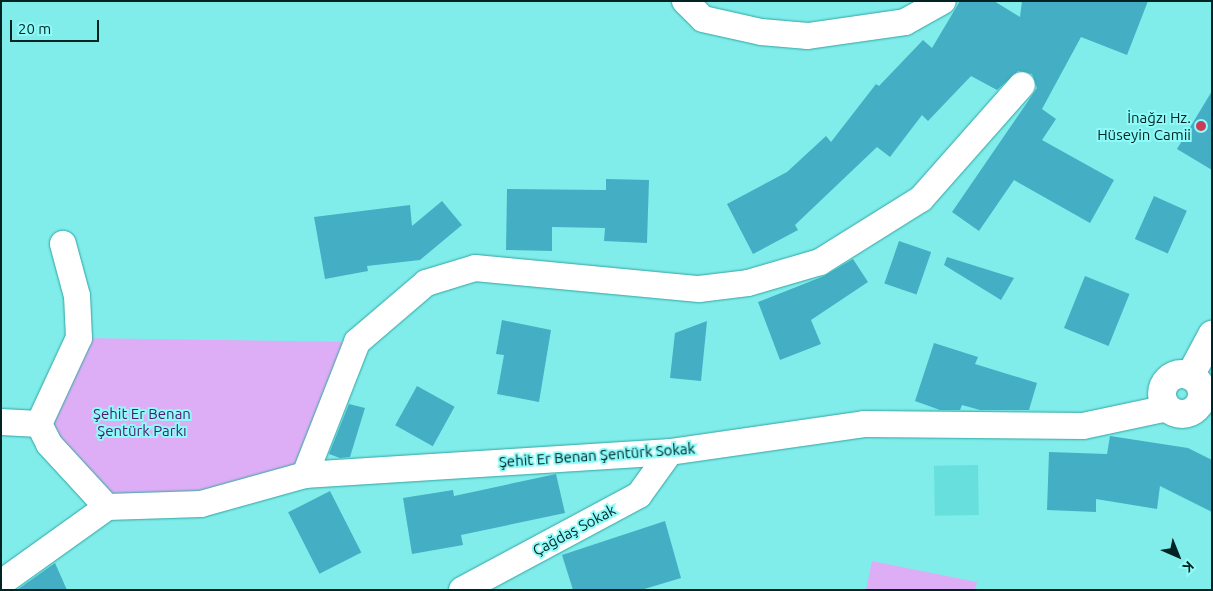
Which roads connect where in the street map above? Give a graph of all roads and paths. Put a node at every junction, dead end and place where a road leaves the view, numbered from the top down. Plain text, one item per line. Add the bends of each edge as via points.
1 (685, 1) edge
2 (943, 1) edge
3 (1022, 85) dead end
4 (63, 244) dead end
5 (1212, 335) edge
6 (1190, 376) junction
7 (1168, 408) junction
8 (1204, 413) edge
9 (1, 422) edge
10 (39, 424) junction
11 (670, 452) junction
12 (305, 475) junction
13 (107, 507) junction
14 (1, 583) edge
15 (462, 590) edge

1 - 2 street via 703,18 761,32 808,36 905,22
3 - 12 street via 921,198 820,262 748,283 699,289 476,268 426,283 356,342
4 - 10 street via 77,296 79,338
5 - 6 street
6 - 7 street via 1177,375 1166,383 1162,396
6 - 8 street via 1202,390
7 - 8 street, Şehit Er Benan Şentürk Sokak via 1179,414
7 - 11 street, Şehit Er Benan Şentürk Sokak via 1083,426 864,424
9 - 10 street
10 - 13 street via 49,444
11 - 12 street, Şehit Er Benan Şentürk Sokak
11 - 15 street, Çağdaş Sokak via 639,495
12 - 13 street, Şehit Er Benan Şentürk Sokak via 201,504
13 - 14 street

